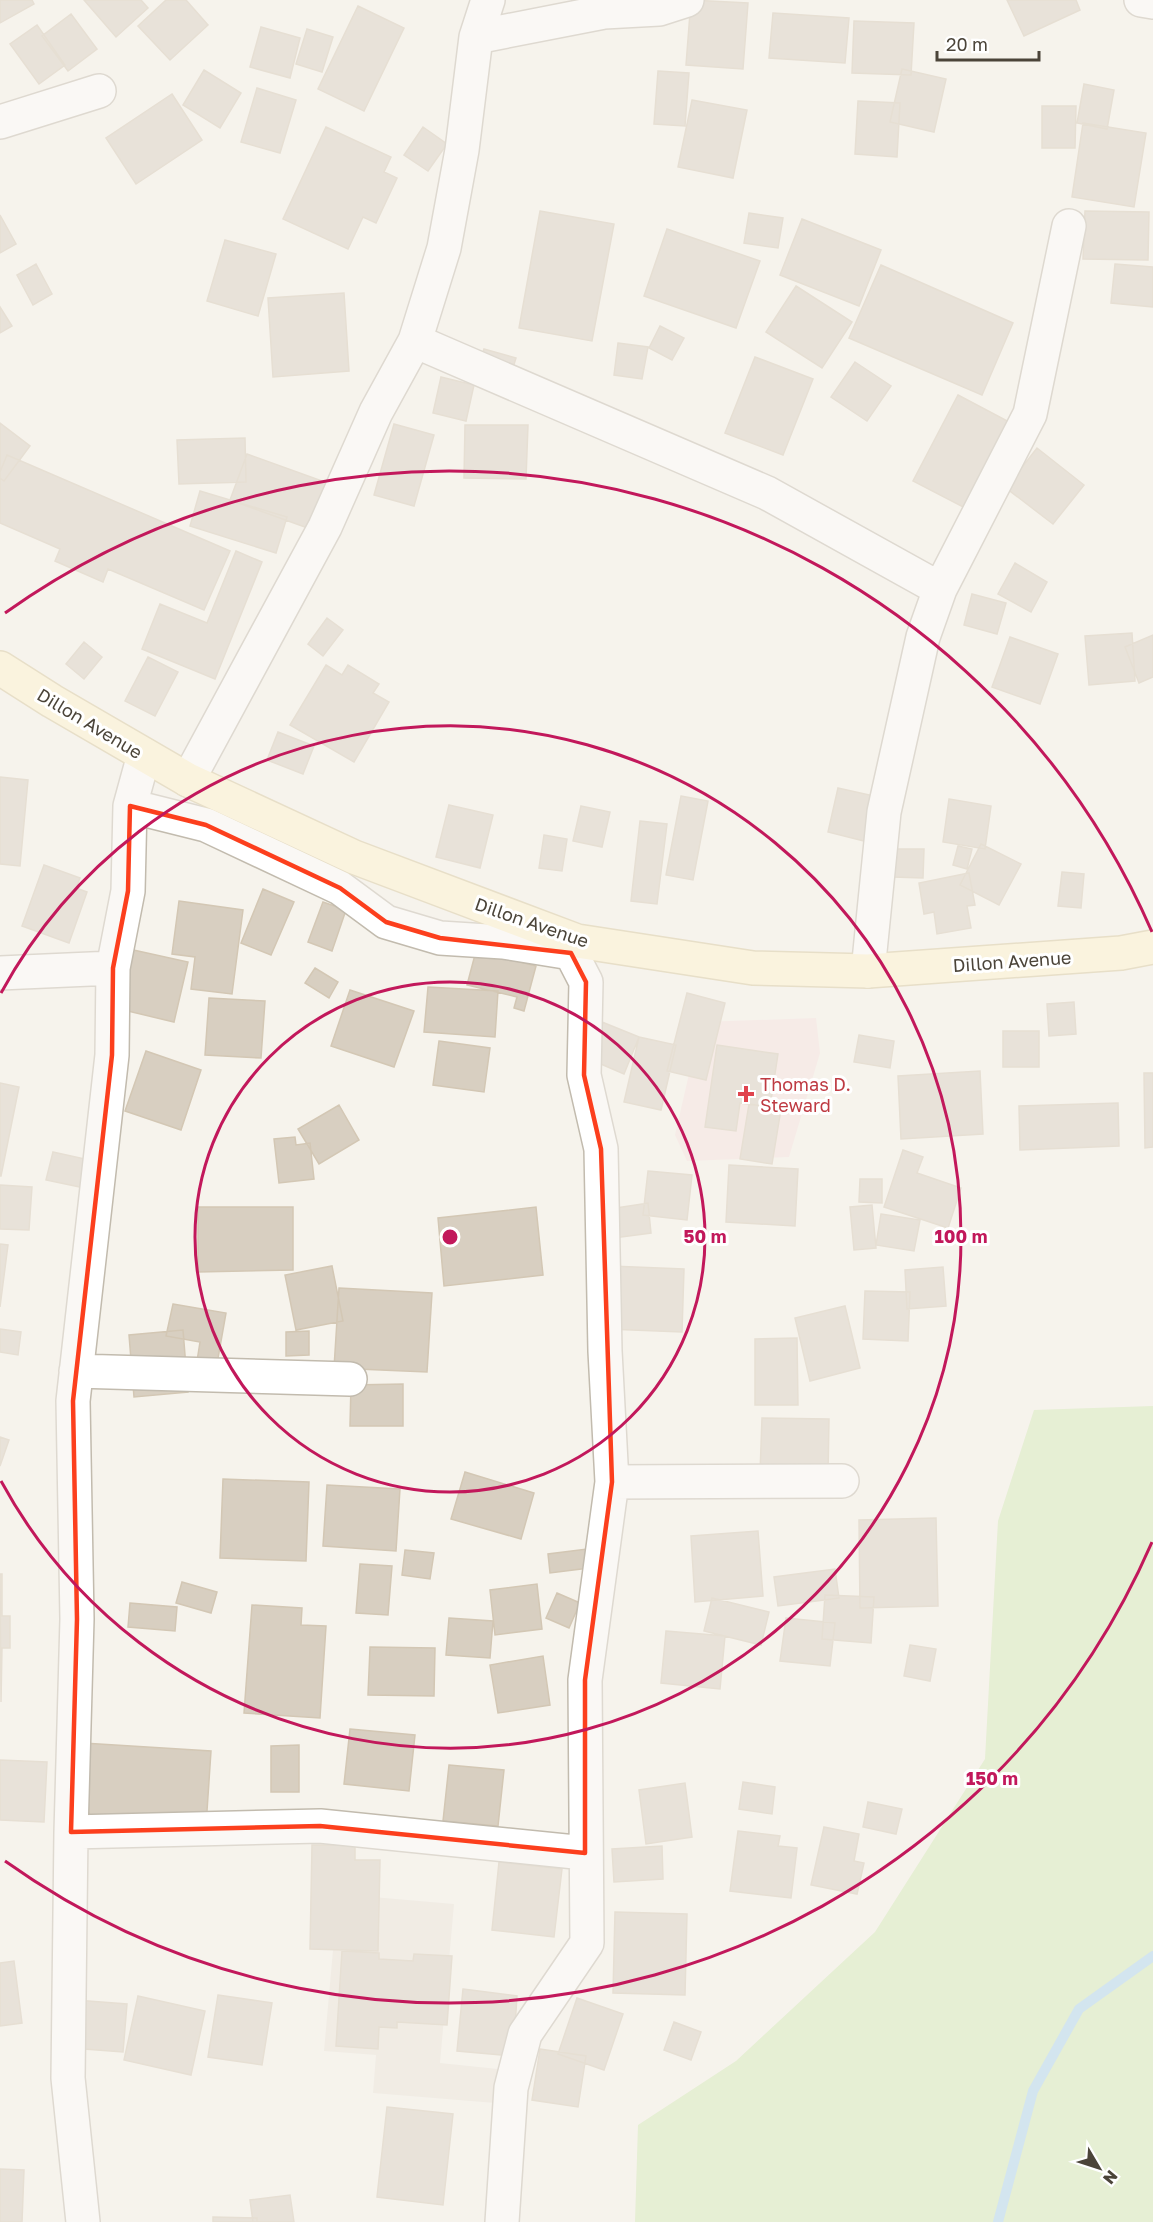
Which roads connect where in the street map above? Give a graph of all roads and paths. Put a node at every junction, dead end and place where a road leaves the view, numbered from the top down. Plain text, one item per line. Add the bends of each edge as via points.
1 (488, 0) edge
2 (687, 0) edge
3 (1141, 0) edge
4 (1153, 2) edge
5 (476, 37) junction
6 (99, 91) dead end
7 (0, 122) edge
8 (1069, 226) dead end
9 (415, 341) junction
10 (940, 589) junction
11 (0, 668) edge
12 (144, 754) junction
13 (188, 780) junction
14 (130, 806) junction
15 (1153, 947) edge
16 (113, 968) junction
17 (868, 971) junction
18 (0, 973) edge
19 (76, 1371) junction
20 (350, 1378) dead end
21 (842, 1481) dead end
22 (612, 1482) junction
23 (71, 1832) junction
24 (585, 1853) junction
25 (82, 2222) edge
26 (502, 2222) edge

1 - 5 street
2 - 5 street via 659,9 604,12
3 - 4 street
5 - 9 street via 462,150 444,248
6 - 7 street
8 - 10 street via 1030,414
9 - 10 street via 767,493
9 - 13 street via 376,412 325,527
10 - 17 street via 923,637 884,812
11 - 12 street, Dillon Avenue
12 - 13 street, Dillon Avenue
12 - 14 street
13 - 17 street, Dillon Avenue via 354,857 577,941 753,968
14 - 16 street via 129,891
14 - 22 street via 206,825 340,888 386,922 440,938 503,942 571,953 586,982 584,1075 601,1149
15 - 17 street, Dillon Avenue via 1121,953
16 - 18 street
16 - 19 street via 112,1055
19 - 20 street
19 - 23 street via 73,1401 77,1619
21 - 22 street
22 - 24 street via 585,1680
23 - 24 street via 320,1826
23 - 25 street via 68,2078
24 - 26 street via 587,1943 525,2034 511,2088

